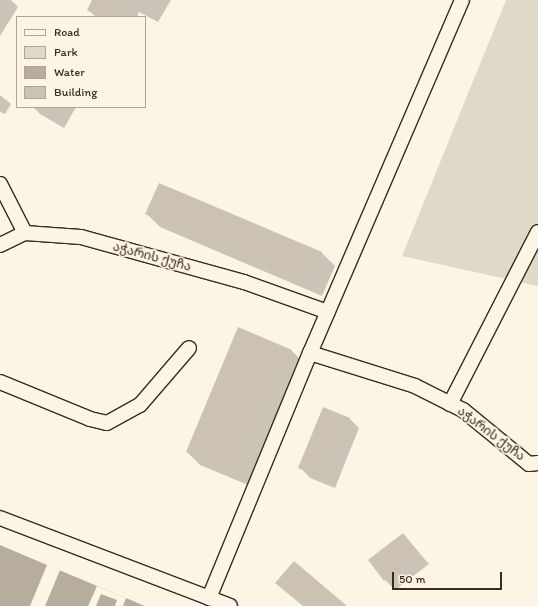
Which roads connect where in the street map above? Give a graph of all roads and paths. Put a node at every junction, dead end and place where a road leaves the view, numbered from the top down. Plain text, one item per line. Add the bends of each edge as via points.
1 (462, 0) edge
2 (0, 184) edge
3 (538, 232) edge
4 (25, 233) junction
5 (0, 245) edge
6 (328, 312) junction
7 (189, 348) dead end
8 (310, 352) junction
9 (0, 382) edge
10 (450, 404) junction
11 (538, 463) edge
12 (0, 518) edge
13 (209, 598) junction
14 (230, 606) edge

1 - 6 street
2 - 4 street
3 - 10 street
4 - 5 street
4 - 6 street, აჭარის ქუჩა via 81,237 244,282
6 - 8 street
7 - 9 street via 140,405 107,423 90,419
8 - 10 street, აჭარის ქუჩა via 415,386
8 - 13 street
10 - 11 street, აჭარის ქუჩა via 463,410 529,464
12 - 13 street
13 - 14 street

